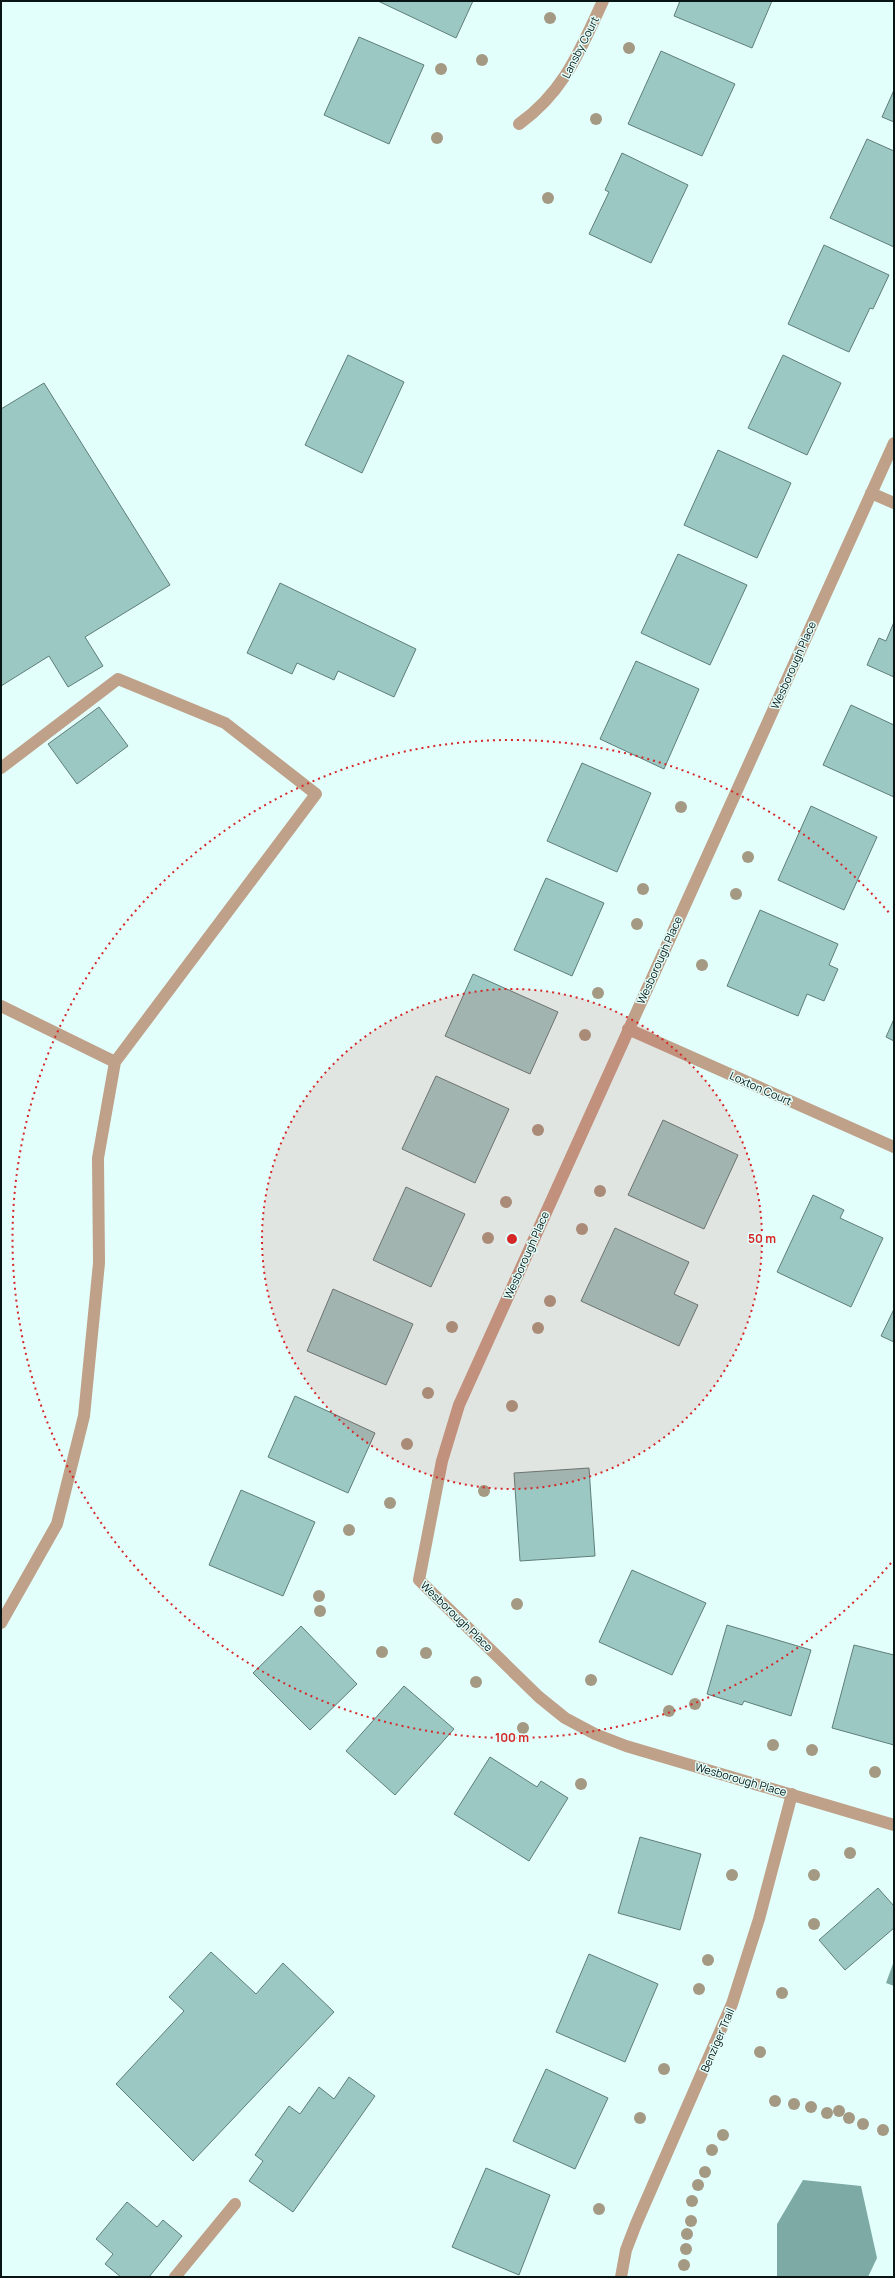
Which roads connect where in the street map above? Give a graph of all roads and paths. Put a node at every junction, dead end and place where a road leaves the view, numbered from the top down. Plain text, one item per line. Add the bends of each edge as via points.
1 (603, 1) edge
2 (519, 124) dead end
3 (894, 443) edge
4 (871, 493) junction
5 (894, 504) edge
6 (1, 768) edge
7 (1, 1006) edge
8 (628, 1029) junction
9 (115, 1062) junction
10 (894, 1147) edge
11 (1, 1623) edge
12 (792, 1794) junction
13 (894, 1825) edge
14 (235, 2204) dead end
15 (175, 2277) edge
16 (620, 2277) edge

1 - 2 street, Lansby Court via 574,63 562,82 547,101
3 - 4 street, Wesborough Place
4 - 5 street
4 - 8 street, Wesborough Place
6 - 9 street via 118,679 225,723 316,794
7 - 9 street
8 - 10 street, Loxton Court
8 - 12 street, Wesborough Place via 459,1405 442,1461 419,1580 539,1697 565,1718 595,1734 626,1746
9 - 11 street via 98,1158 100,1263 84,1416 58,1524
12 - 13 street, Wesborough Place
12 - 16 street, Benziger Trail via 759,1919 732,2004 636,2224 626,2250
14 - 15 street

